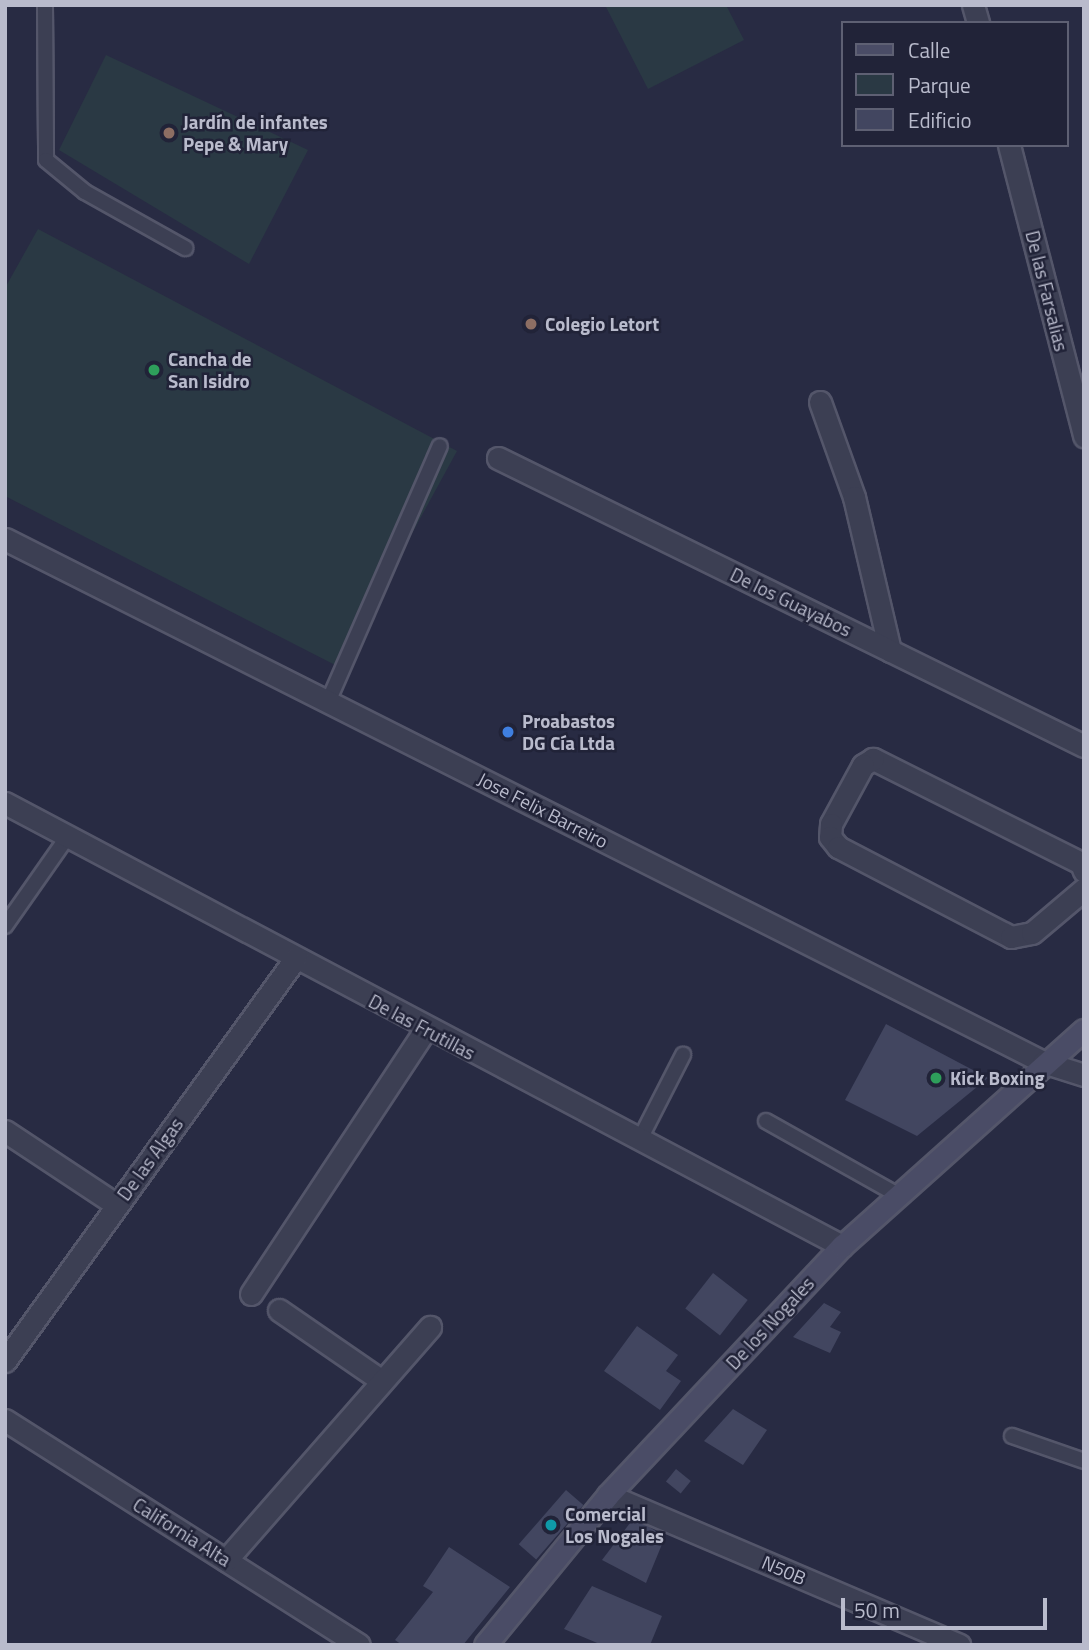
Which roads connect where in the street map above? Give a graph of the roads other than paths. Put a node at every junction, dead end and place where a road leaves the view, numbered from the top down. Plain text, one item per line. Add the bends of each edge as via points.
1 (45, 5) edge
2 (1010, 147) edge
3 (185, 248) dead end
4 (820, 402) dead end
5 (1084, 436) edge
6 (440, 446) dead end
7 (498, 458) dead end
8 (5, 539) edge
9 (890, 651) junction
10 (328, 702) junction
11 (1084, 746) edge
12 (5, 803) edge
13 (68, 836) junction
14 (1084, 871) edge
15 (1084, 889) edge
16 (5, 926) edge
17 (296, 958) junction
18 (425, 1030) junction
19 (1084, 1030) edge
20 (683, 1055) dead end
21 (1042, 1062) junction
22 (1084, 1075) edge
23 (766, 1121) dead end
24 (5, 1131) edge
25 (639, 1141) junction
26 (896, 1194) junction
27 (117, 1205) junction
28 (842, 1246) junction
29 (251, 1294) dead end
30 (279, 1310) dead end
31 (430, 1326) dead end
32 (5, 1361) edge
33 (382, 1381) junction
34 (5, 1420) edge
35 (1012, 1436) dead end
36 (1084, 1461) edge
37 (608, 1496) junction
38 (226, 1560) junction
39 (359, 1645) edge
40 (485, 1645) edge
41 (959, 1645) edge

1 - 3 lane via 46,160 85,192
2 - 5 street, De las Farsalias
4 - 9 street via 854,497
6 - 10 lane
7 - 9 street, De los Guayabos
8 - 10 street, Jose Felix Barreiro
9 - 11 street, De los Guayabos
10 - 21 street, Jose Felix Barreiro
12 - 13 street, De las Frutillas
13 - 16 lane
13 - 17 street, De las Frutillas
14 - 15 street via 1081,863 873,758 863,765 831,824 830,837 838,847 1011,937 1032,933
17 - 18 street, De las Frutillas
17 - 27 street, De las Algas
18 - 25 street, De las Frutillas
18 - 29 street
19 - 21 street, De los Nogales
20 - 25 lane
21 - 22 street, Jose Felix Barreiro
21 - 26 street, De los Nogales
23 - 26 lane
24 - 27 street
25 - 28 street, De las Frutillas
26 - 28 street, De los Nogales
27 - 32 street, De las Algas
28 - 37 street, De los Nogales
30 - 33 street
31 - 33 street
33 - 38 street
34 - 38 street, California Alta
35 - 36 lane
37 - 40 street, De los Nogales
37 - 41 street, N50B
38 - 39 street, California Alta

